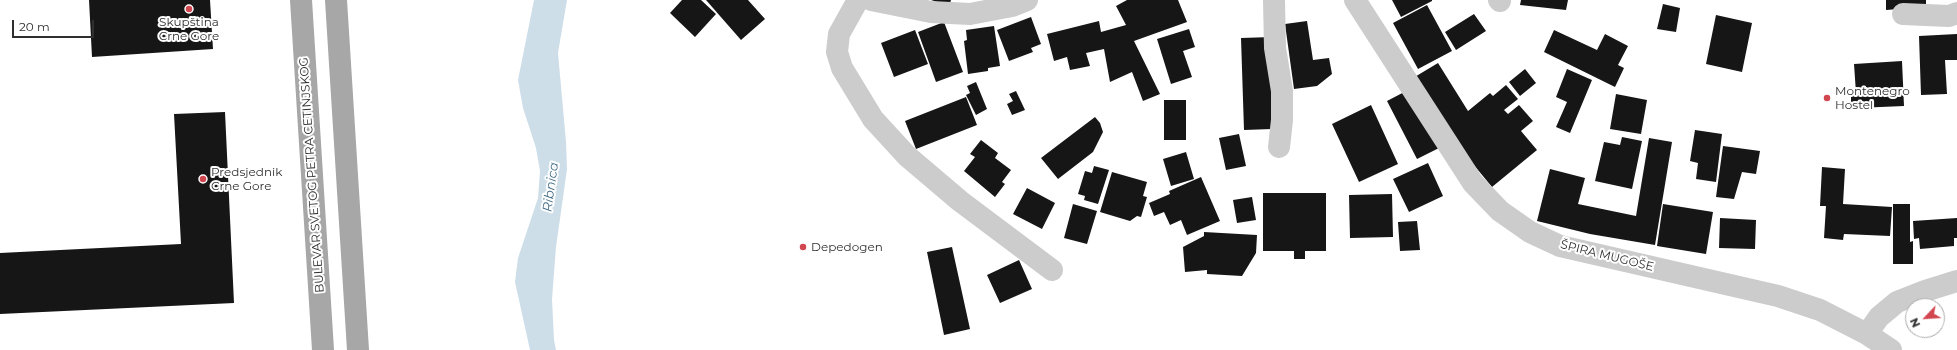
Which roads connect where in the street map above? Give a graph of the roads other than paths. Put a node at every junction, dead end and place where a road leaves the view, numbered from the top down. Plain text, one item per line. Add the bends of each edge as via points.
1 (301, 0) edge
2 (336, 0) edge
3 (858, 0) edge
4 (872, 0) edge
5 (1027, 0) edge
6 (1274, 0) edge
7 (1355, 0) edge
8 (1957, 13) edge
9 (1903, 14) dead end
10 (1279, 147) dead end
11 (1052, 270) dead end
12 (1957, 280) edge
13 (1867, 334) junction
14 (324, 350) edge
15 (358, 350) edge
16 (1891, 350) edge

1 - 14 main road, BULEVAR SVETOG PETRA CETINJSKOG
2 - 15 main road
3 - 11 street via 839,34 837,52 842,68 873,119 907,156
4 - 5 street via 931,12 970,14 1012,6
6 - 10 street via 1275,48 1282,91
7 - 13 street, ŠPIRA MUGOŠE via 1473,183 1500,211 1530,232 1560,246 1778,296 1820,310
8 - 9 street via 1949,16
12 - 13 street via 1897,302 1879,317
13 - 16 street, ŠPIRA MUGOŠE

